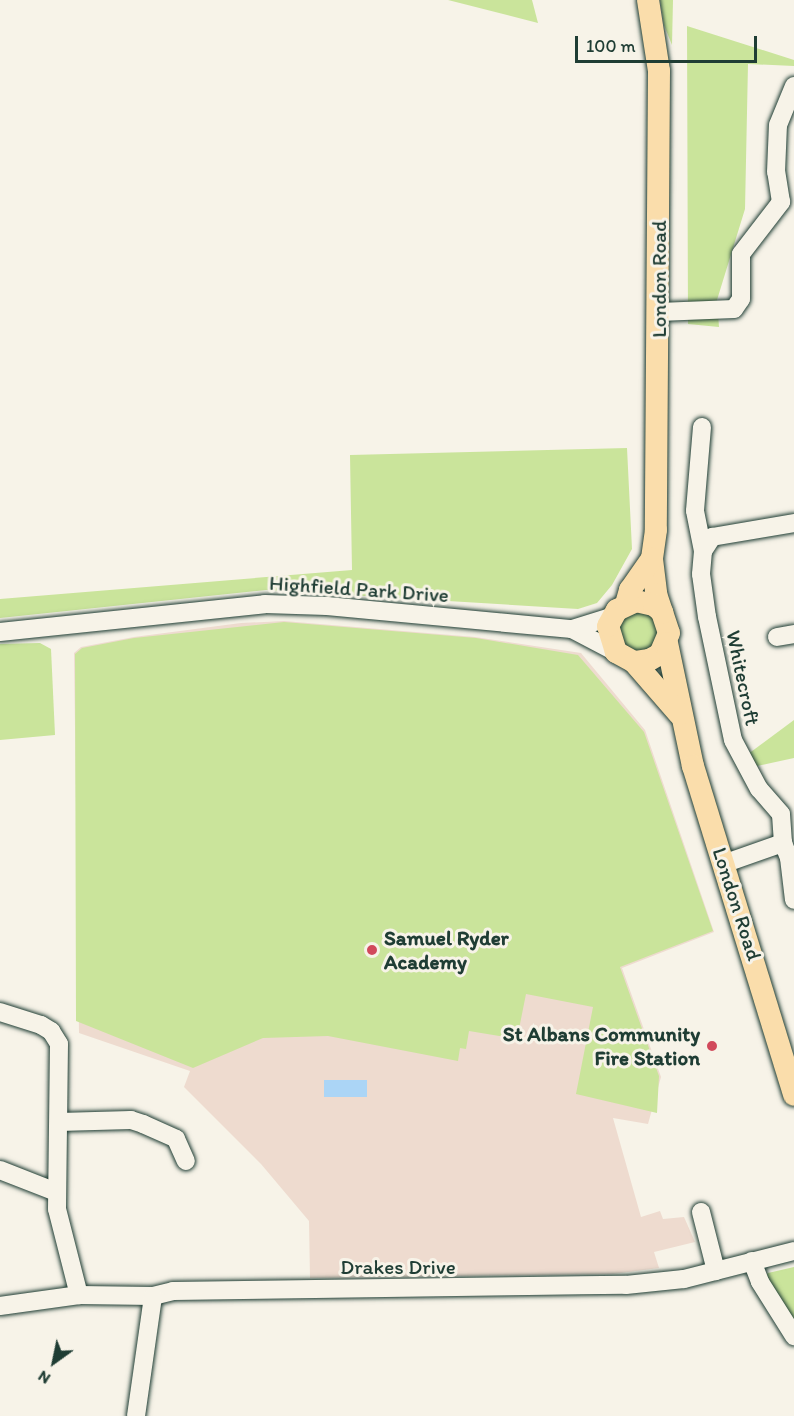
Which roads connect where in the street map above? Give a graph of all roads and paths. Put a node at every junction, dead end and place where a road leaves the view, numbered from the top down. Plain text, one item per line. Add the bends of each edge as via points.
1 (648, 0) edge
2 (794, 86) edge
3 (659, 312) junction
4 (702, 427) dead end
5 (794, 524) edge
6 (703, 551) junction
7 (652, 559) junction
8 (619, 610) junction
9 (662, 612) junction
10 (572, 629) junction
11 (0, 632) edge
12 (667, 643) junction
13 (625, 657) junction
14 (679, 714) junction
15 (787, 813) edge
16 (783, 843) junction
17 (723, 864) junction
18 (794, 900) edge
19 (0, 1012) edge
20 (794, 1095) edge
21 (59, 1122) junction
22 (186, 1161) dead end
23 (0, 1170) edge
24 (56, 1192) junction
25 (701, 1212) dead end
26 (794, 1251) edge
27 (753, 1262) junction
28 (716, 1271) junction
29 (80, 1295) junction
30 (153, 1296) junction
31 (0, 1306) edge
32 (794, 1336) edge
33 (136, 1416) edge

1 - 3 main road, London Road via 659,70
2 - 3 street via 778,124 776,172 781,202 741,254 741,299 734,309
3 - 7 main road, London Road via 656,530
4 - 6 street via 695,511
5 - 6 street via 712,537
6 - 15 street, Whitecroft via 701,574 732,740 759,789
7 - 8 main road, London Road
7 - 9 main road, London Road
8 - 9 main road via 645,602
8 - 10 street, Highfield Park Drive
8 - 13 main road, London Road via 608,637
9 - 12 main road, London Road via 668,622
10 - 11 street, Highfield Park Drive via 327,606 265,604
10 - 13 street, Highfield Park Drive
12 - 13 main road via 649,660
12 - 14 main road, London Road via 680,695
13 - 14 main road, London Road
14 - 17 main road, London Road
15 - 16 street, Whitecroft
16 - 17 street
16 - 18 street, Whitecroft via 789,858
17 - 20 main road, London Road
19 - 21 street via 51,1031 59,1044
21 - 22 street via 143,1124 176,1139
21 - 24 street
23 - 24 street
24 - 29 street via 62,1237 74,1265
25 - 28 street
26 - 27 street, Drakes Drive
27 - 28 street, Drakes Drive
27 - 32 street via 760,1282
28 - 30 street, Drakes Drive via 684,1279 564,1289 173,1292
29 - 30 street, Drakes Drive
29 - 31 street, Drakes Drive
30 - 33 street

